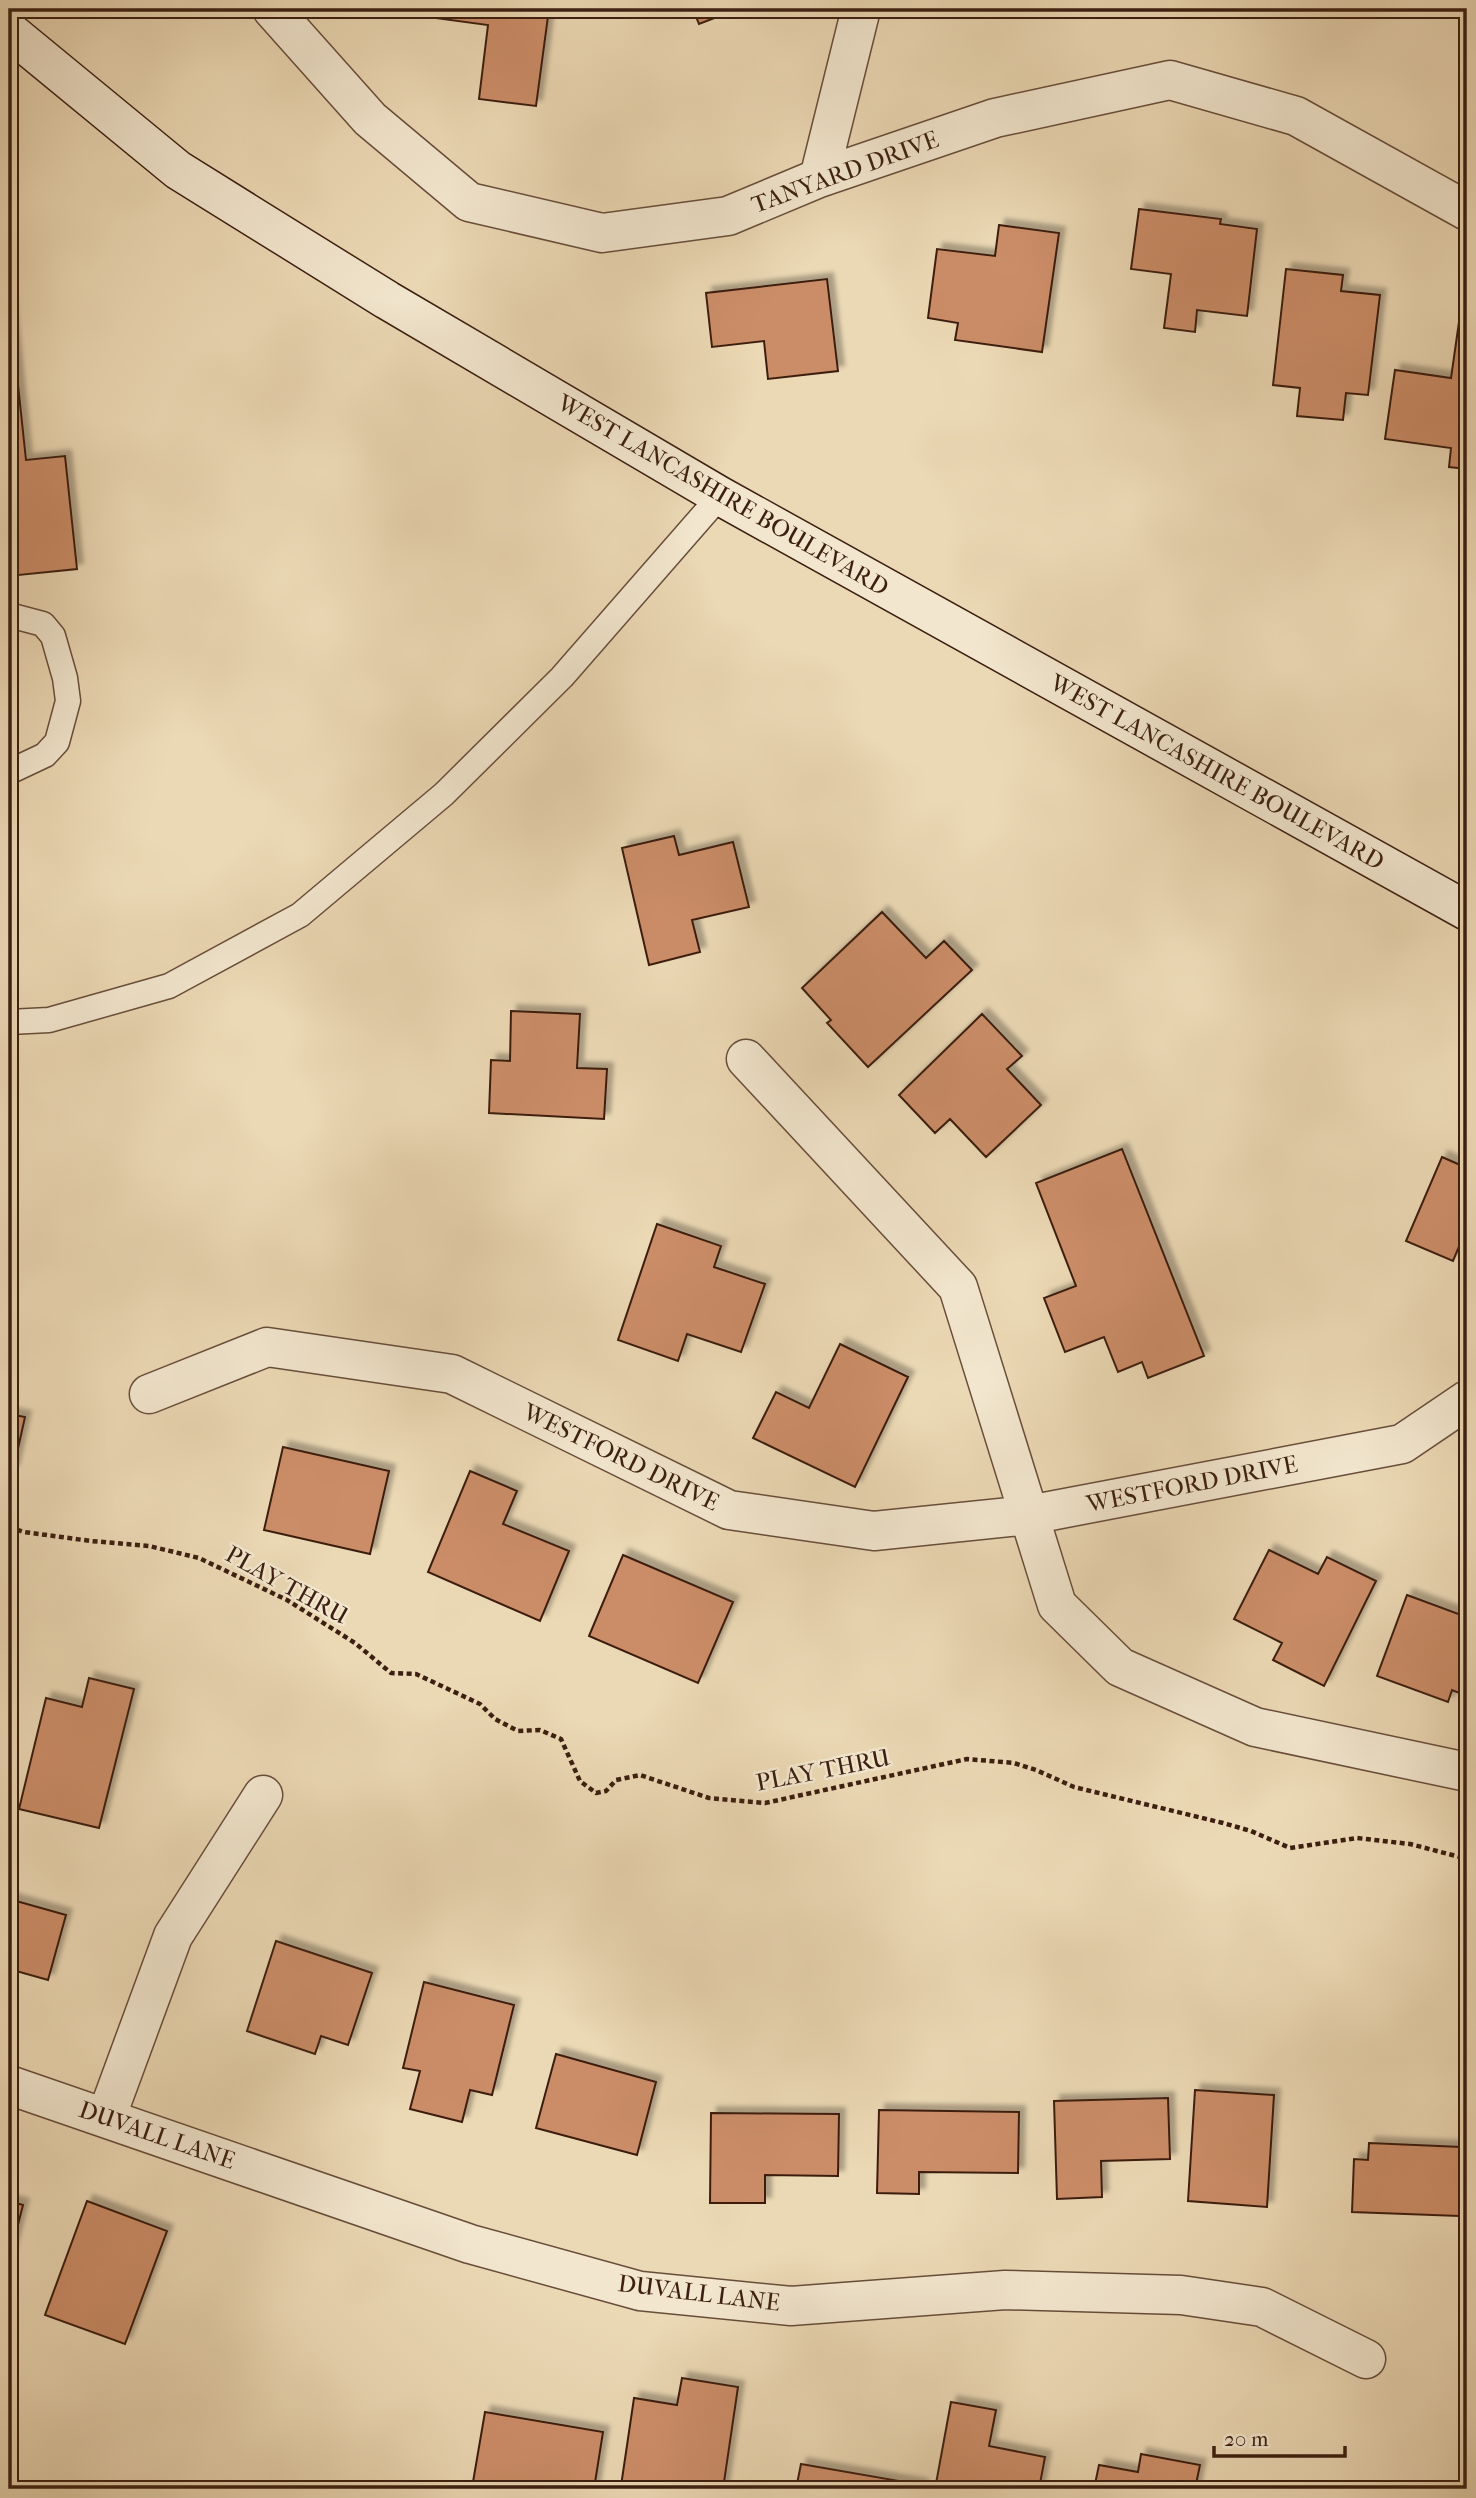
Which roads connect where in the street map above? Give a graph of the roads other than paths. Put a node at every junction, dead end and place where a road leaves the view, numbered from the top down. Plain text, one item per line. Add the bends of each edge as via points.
1 (272, 9) edge
2 (861, 9) edge
3 (9, 31) edge
4 (819, 178) junction
5 (1466, 207) edge
6 (720, 496) junction
7 (10, 615) edge
8 (9, 772) edge
9 (1467, 911) edge
10 (9, 1022) edge
11 (746, 1059) dead end
12 (149, 1394) dead end
13 (1467, 1400) edge
14 (1029, 1515) junction
15 (1467, 1772) edge
16 (263, 1795) dead end
17 (9, 2085) edge
18 (106, 2118) junction
19 (1366, 2359) dead end

1 - 4 street, TANYARD DRIVE via 370,119 469,202 602,233 728,216
2 - 4 street
3 - 6 street, WEST LANCASHIRE BOULEVARD via 178,170 387,300
4 - 5 street, TANYARD DRIVE via 995,118 1170,80 1296,116
6 - 9 street, WEST LANCASHIRE BOULEVARD
6 - 10 lane via 543,696 444,794 300,915 169,986 49,1020
7 - 8 lane via 43,624 53,636 68,701 57,742 45,755
11 - 14 street via 958,1287
12 - 14 street, WESTFORD DRIVE via 267,1347 452,1374 729,1510 874,1531
13 - 14 street, WESTFORD DRIVE via 1402,1444
14 - 15 street via 1057,1605 1121,1667 1255,1727
16 - 18 street via 173,1936
17 - 18 street, DUVALL LANE
18 - 19 street, DUVALL LANE via 470,2244 640,2291 791,2305 1005,2290 1181,2295 1262,2307

